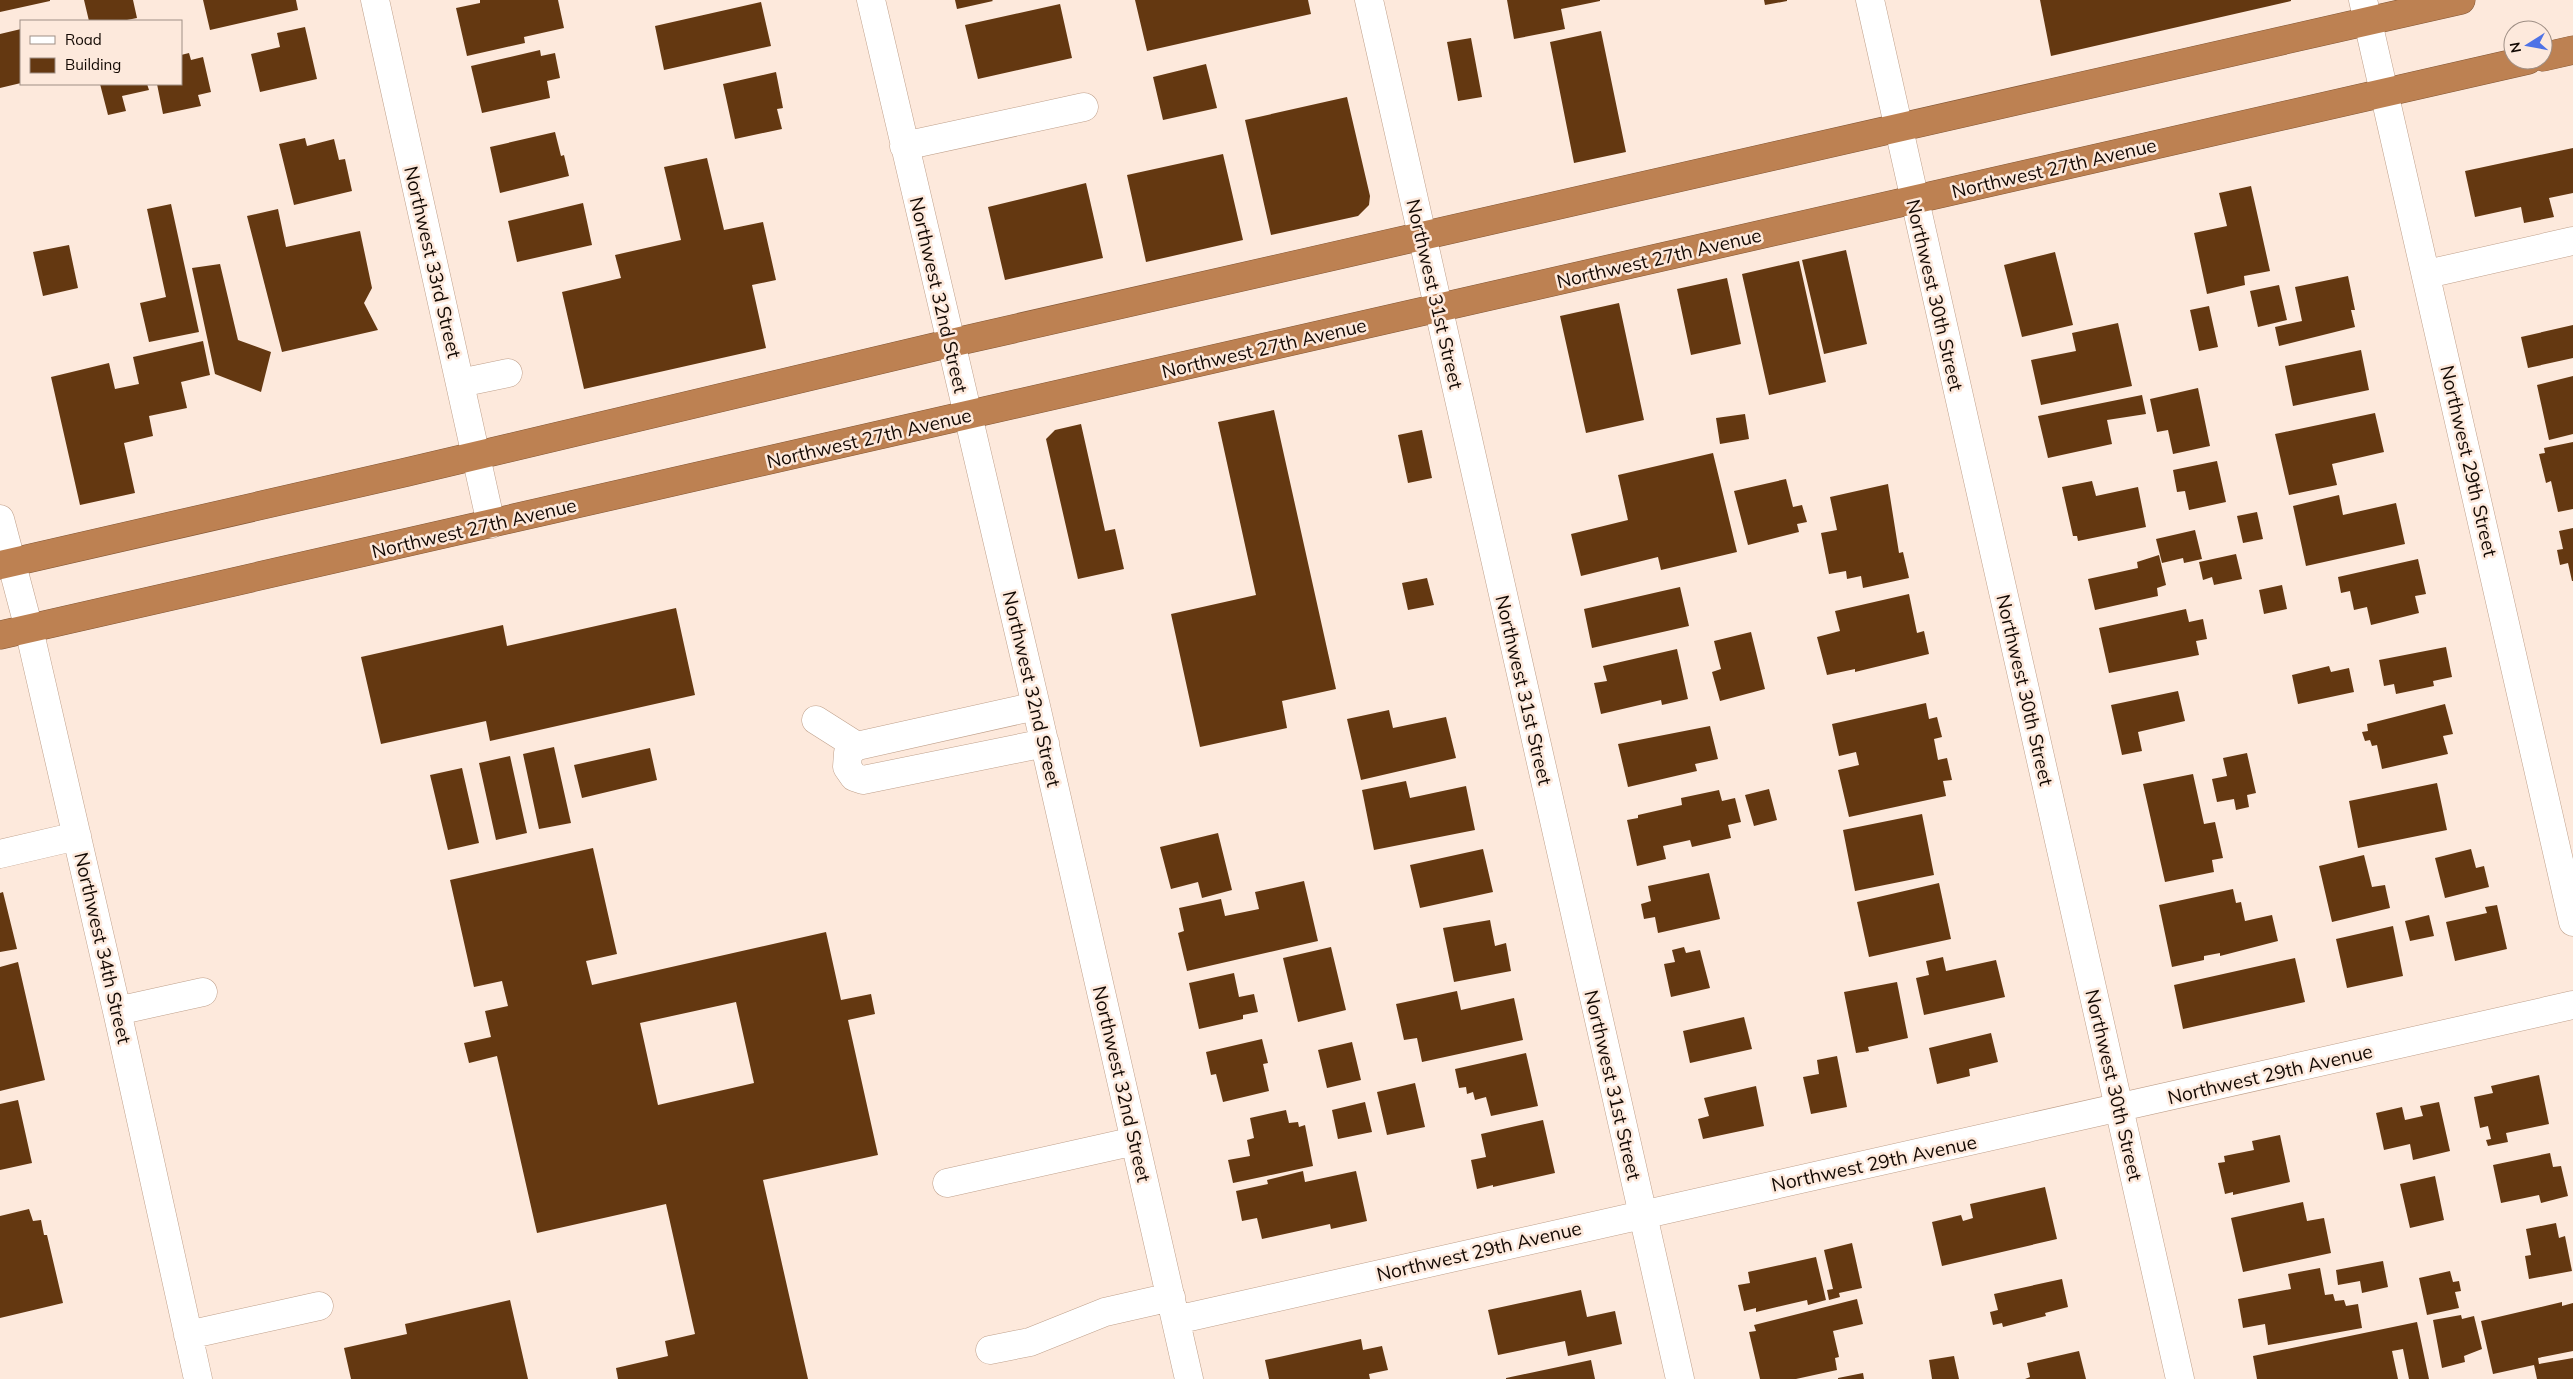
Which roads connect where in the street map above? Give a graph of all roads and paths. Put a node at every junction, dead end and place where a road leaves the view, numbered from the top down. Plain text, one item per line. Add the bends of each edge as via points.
1 (375, 0) edge
2 (871, 0) edge
3 (1369, 0) edge
4 (1870, 0) edge
5 (2461, 0) edge
6 (2365, 10) edge
7 (2573, 50) edge
8 (2553, 55) edge
9 (2503, 66) edge
10 (2383, 92) junction
11 (1084, 107) dead end
12 (1898, 127) junction
13 (904, 146) junction
14 (1914, 200) junction
15 (1422, 237) junction
16 (2573, 240) edge
17 (2427, 274) junction
18 (1438, 308) junction
19 (951, 343) junction
20 (508, 373) dead end
21 (460, 383) junction
22 (968, 416) junction
23 (476, 456) junction
24 (0, 520) edge
25 (491, 524) junction
26 (5, 564) edge
27 (29, 629) junction
28 (0, 635) edge
29 (1036, 706) junction
30 (816, 720) dead end
31 (1045, 744) junction
32 (858, 746) junction
33 (77, 836) junction
34 (0, 854) edge
35 (2573, 922) edge
36 (203, 992) dead end
37 (2573, 1005) edge
38 (117, 1012) junction
39 (2119, 1109) junction
40 (1135, 1141) junction
41 (947, 1183) dead end
42 (1643, 1214) junction
43 (319, 1306) dead end
44 (1173, 1308) junction
45 (188, 1335) junction
46 (990, 1350) dead end
47 (198, 1379) edge
48 (1189, 1379) edge
49 (1680, 1379) edge
50 (2180, 1379) edge

1 - 21 street, Northwest 33rd Street
2 - 13 street, Northwest 32nd Street
3 - 15 street, Northwest 31st Street
4 - 12 street, Northwest 30th Street
5 - 6 highway
6 - 10 street, Northwest 29th Street
6 - 12 highway
7 - 8 highway
9 - 10 highway, Northwest 27th Avenue
10 - 14 highway, Northwest 27th Avenue
10 - 17 street, Northwest 29th Street
11 - 13 street
12 - 14 street, Northwest 30th Street
12 - 15 highway
13 - 19 street, Northwest 32nd Street
14 - 18 highway, Northwest 27th Avenue
14 - 39 street, Northwest 30th Street
15 - 18 street, Northwest 31st Street
15 - 19 highway
16 - 17 street
17 - 35 street, Northwest 29th Street
18 - 22 highway, Northwest 27th Avenue
18 - 42 street, Northwest 31st Street
19 - 22 street, Northwest 32nd Street
19 - 23 highway
20 - 21 street
21 - 23 street, Northwest 33rd Street
22 - 25 highway, Northwest 27th Avenue
22 - 29 street, Northwest 32nd Street
23 - 25 street, Northwest 33rd Street
23 - 26 highway
24 - 26 street, Northwest 34th Street
25 - 27 highway, Northwest 27th Avenue
26 - 27 street, Northwest 34th Street
27 - 28 highway, Northwest 27th Avenue
27 - 33 street, Northwest 34th Street
29 - 31 street, Northwest 32nd Street
29 - 32 street
30 - 32 street
31 - 32 street via 863,780 854,777 846,767 848,753
31 - 40 street, Northwest 32nd Street
33 - 34 street
33 - 38 street, Northwest 34th Street
36 - 38 street
37 - 39 street, Northwest 29th Avenue
38 - 45 street, Northwest 34th Street
39 - 42 street, Northwest 29th Avenue
39 - 50 street, Northwest 30th Street
40 - 41 street
40 - 44 street, Northwest 32nd Street
42 - 44 street, Northwest 29th Avenue
42 - 49 street, Northwest 31st Street
43 - 45 street
44 - 46 street, Northwest 29th Avenue via 1105,1312 1030,1342
44 - 48 street, Northwest 32nd Street
45 - 47 street, Northwest 34th Street

